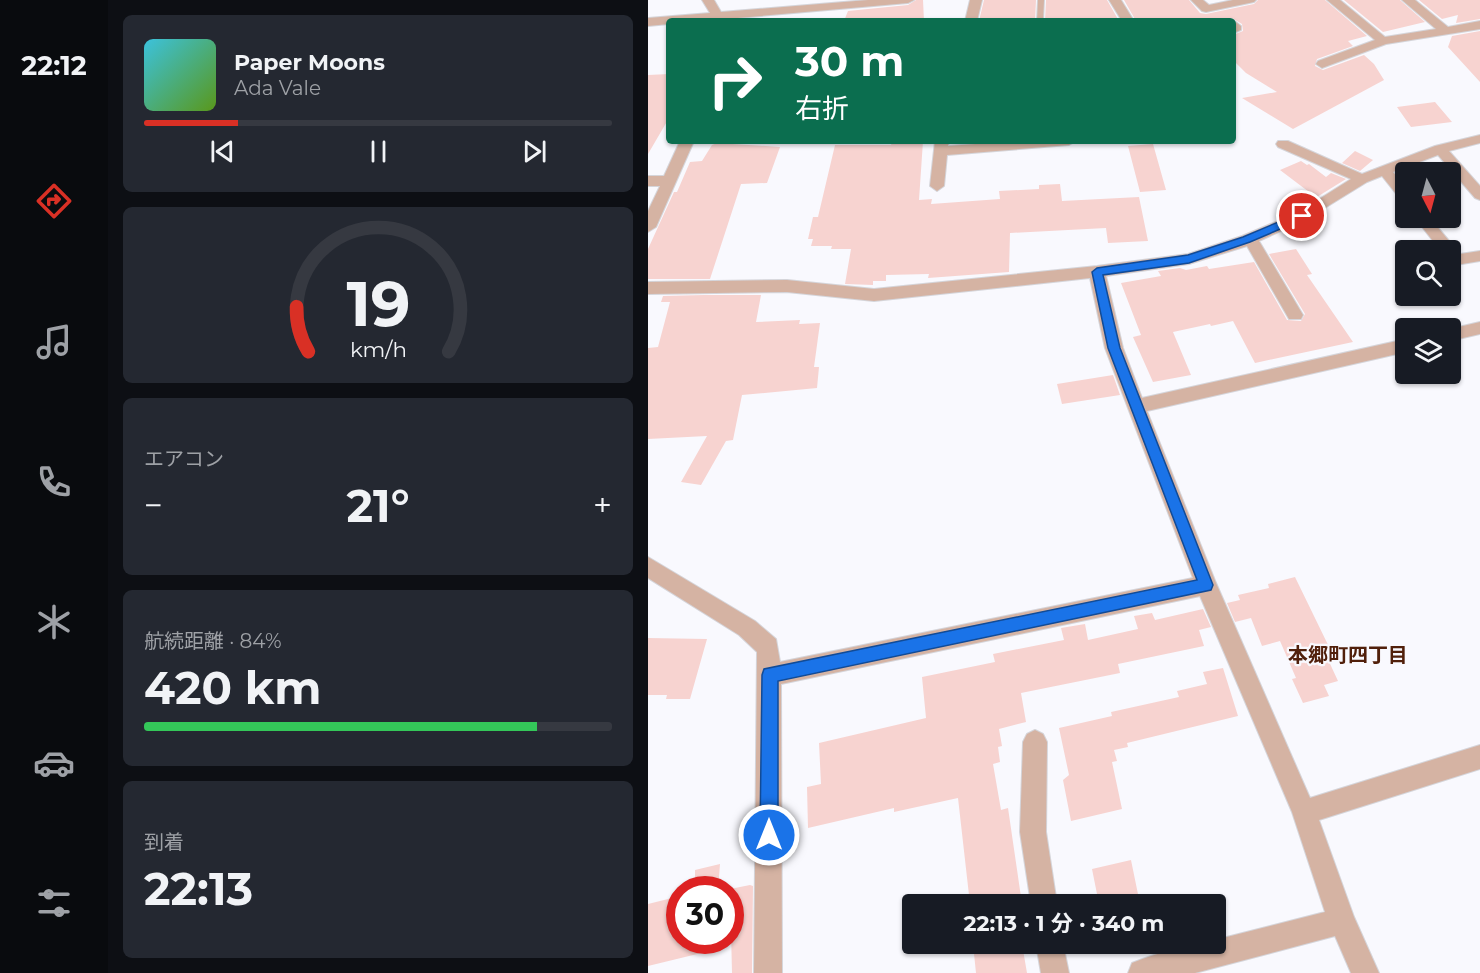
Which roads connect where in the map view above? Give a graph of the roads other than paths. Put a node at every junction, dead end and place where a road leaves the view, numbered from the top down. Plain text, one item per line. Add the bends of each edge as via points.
1 (708, 0) edge
2 (908, 0) edge
3 (976, 0) edge
4 (1041, 0) edge
5 (1114, 0) edge
6 (1197, 0) edge
7 (1250, 0) edge
8 (1333, 0) edge
9 (1408, 0) edge
10 (1218, 7) junction
11 (719, 18) edge
12 (730, 18) edge
13 (972, 18) edge
14 (1040, 18) edge
15 (1126, 18) edge
16 (1228, 18) edge
17 (666, 21) edge
18 (648, 22) edge
19 (1480, 25) edge
20 (1445, 30) junction
21 (1383, 41) junction
22 (1322, 64) dead end
23 (1480, 139) edge
24 (686, 144) edge
25 (992, 144) edge
26 (1283, 144) dead end
27 (941, 146) edge
28 (1440, 149) junction
29 (1384, 170) junction
30 (1362, 179) junction
31 (648, 181) edge
32 (668, 181) junction
33 (1395, 184) edge
34 (937, 186) dead end
35 (1480, 195) edge
36 (648, 227) edge
37 (1430, 228) edge
38 (1250, 238) junction
39 (1439, 240) edge
40 (1480, 256) edge
41 (1461, 259) edge
42 (1097, 272) junction
43 (648, 288) edge
44 (1295, 315) dead end
45 (1480, 328) edge
46 (1461, 332) edge
47 (1395, 347) edge
48 (1137, 406) junction
49 (648, 567) edge
50 (1206, 585) junction
51 (770, 675) junction
52 (1035, 742) dead end
53 (1480, 757) edge
54 (1304, 812) junction
55 (1042, 894) edge
56 (1342, 921) junction
57 (1052, 954) edge
58 (768, 973) edge
59 (1055, 973) edge
60 (1142, 973) edge
61 (1365, 973) edge

1 - 11 street
2 - 12 street
3 - 13 street
4 - 14 lane
5 - 15 street
6 - 10 street via 1206,9
7 - 10 street
8 - 21 street
9 - 20 street
10 - 16 street
17 - 18 street
19 - 20 street
20 - 21 street
21 - 22 street
23 - 28 street
24 - 32 street
25 - 27 street
26 - 30 street
27 - 34 street
28 - 29 street
28 - 35 street
29 - 30 street
29 - 33 street
30 - 38 street via 1302,216
31 - 32 street
32 - 36 street
37 - 39 street
38 - 42 street via 1189,259
38 - 44 street
40 - 41 street
42 - 43 street via 874,294 787,286
42 - 48 street via 1114,348
45 - 46 street
47 - 48 street
48 - 50 street
49 - 51 street via 747,628 768,647
50 - 51 street
50 - 54 street
51 - 58 street
52 - 55 street via 1033,832
53 - 54 street
54 - 56 street
56 - 60 street
56 - 61 street
57 - 59 street

